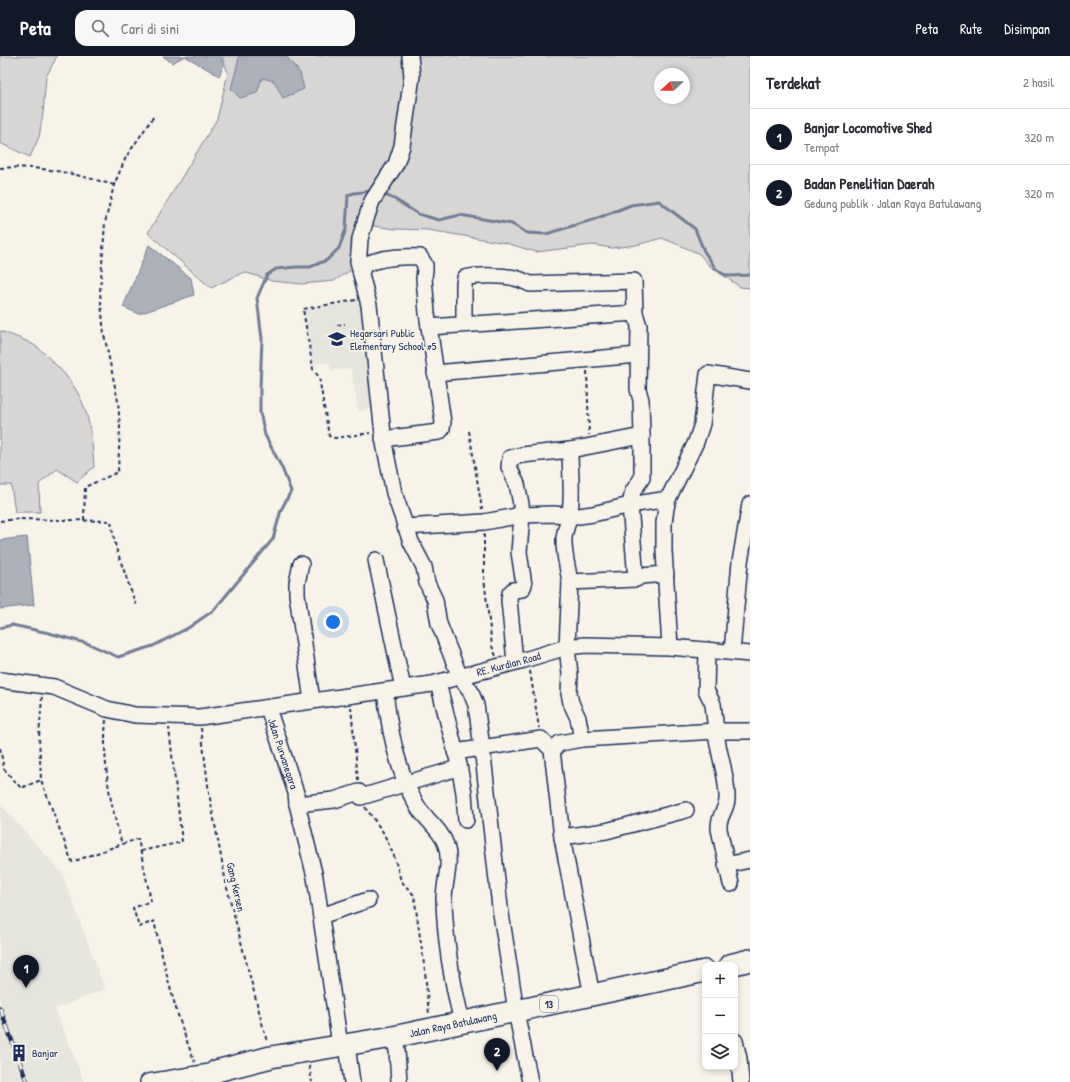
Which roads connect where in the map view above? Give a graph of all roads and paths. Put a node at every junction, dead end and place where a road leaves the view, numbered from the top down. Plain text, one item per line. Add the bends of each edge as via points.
1 (410, 56) edge
2 (154, 116) dead end
3 (0, 168) edge
4 (114, 185) junction
5 (361, 274) junction
6 (367, 299) junction
7 (635, 313) junction
8 (345, 324) dead end
9 (464, 324) junction
10 (337, 325) dead end
11 (429, 327) junction
12 (638, 355) junction
13 (586, 358) junction
14 (435, 373) junction
15 (750, 381) edge
16 (469, 431) dead end
17 (383, 435) junction
18 (642, 436) junction
19 (590, 446) junction
20 (570, 450) junction
21 (668, 498) junction
22 (630, 505) junction
23 (749, 511) edge
24 (570, 514) junction
25 (522, 515) junction
26 (0, 520) edge
27 (84, 520) junction
28 (484, 522) junction
29 (406, 527) junction
30 (376, 560) dead end
31 (301, 564) dead end
32 (666, 574) junction
33 (636, 579) junction
34 (570, 582) junction
35 (136, 605) dead end
36 (567, 647) junction
37 (670, 647) junction
38 (707, 650) junction
39 (732, 652) junction
40 (750, 654) edge
41 (521, 661) junction
42 (496, 667) junction
43 (460, 677) junction
44 (0, 680) edge
45 (438, 683) junction
46 (42, 686) junction
47 (403, 688) junction
48 (385, 691) junction
49 (350, 696) junction
50 (312, 702) junction
51 (268, 708) junction
52 (107, 709) junction
53 (168, 717) junction
54 (200, 717) junction
55 (716, 731) junction
56 (750, 731) edge
57 (541, 739) junction
58 (582, 739) junction
59 (482, 747) junction
60 (0, 748) edge
61 (552, 750) junction
62 (457, 758) junction
63 (41, 780) junction
64 (406, 784) junction
65 (360, 795) junction
66 (297, 804) junction
67 (686, 810) dead end
68 (466, 820) dead end
69 (562, 837) junction
70 (122, 844) junction
71 (141, 851) junction
72 (750, 860) edge
73 (726, 865) junction
74 (731, 884) dead end
75 (368, 900) dead end
76 (321, 916) junction
77 (750, 960) edge
78 (738, 963) edge
79 (702, 972) edge
80 (592, 996) junction
81 (516, 1011) junction
82 (462, 1022) junction
83 (430, 1028) junction
84 (393, 1037) junction
85 (344, 1045) junction
86 (738, 1055) edge
87 (271, 1057) junction
88 (207, 1075) edge
89 (164, 1081) edge
90 (148, 1082) edge
91 (352, 1082) edge
92 (400, 1082) edge
93 (530, 1082) edge
94 (741, 1082) edge

1 - 5 street via 412,76 402,146 396,164 367,213 360,239 358,261
2 - 4 path via 126,157
3 - 4 path via 47,169
4 - 27 path via 105,224 100,292 104,334 118,401 118,472 85,487
5 - 6 street
5 - 11 street via 364,264 373,261 408,256 420,257 425,265
6 - 17 street
6 - 17 path via 303,309 313,369 319,377 330,436 335,438
7 - 9 street
7 - 9 street via 634,281 530,284 517,278 469,277 465,278 464,284
7 - 12 street via 639,326
8 - 10 path
9 - 11 street
11 - 14 street
12 - 13 street
12 - 18 street
13 - 14 street
13 - 19 path
14 - 17 street via 442,429 439,432
15 - 21 street via 708,374 702,424 696,442
16 - 28 path
17 - 29 street via 394,493
18 - 19 street
18 - 22 street via 642,478 633,491
19 - 20 street
20 - 24 street
20 - 25 street via 510,458 509,467 517,484
21 - 22 street
21 - 32 street via 664,523
22 - 24 street via 579,516
22 - 33 street
23 - 39 street via 740,562
24 - 25 street
24 - 34 street via 564,544
25 - 28 street
25 - 41 street via 518,552 524,586 522,589 513,590 509,600
26 - 27 path
27 - 35 path via 111,521 116,548
28 - 29 street
28 - 42 path via 484,578
29 - 43 street via 424,567 427,583 435,600 439,624
30 - 47 street
31 - 50 street via 297,594
32 - 33 street via 641,576
32 - 37 street
33 - 34 street
34 - 36 street
36 - 37 street, RE. Kurdian Road
36 - 41 street, RE. Kurdian Road
36 - 58 street via 569,693
37 - 38 street, RE. Kurdian Road
38 - 39 street, RE. Kurdian Road
38 - 55 street via 706,690 713,704
39 - 40 street, RE. Kurdian Road
41 - 42 street, RE. Kurdian Road
41 - 57 path
42 - 43 street, RE. Kurdian Road
43 - 45 street, RE. Kurdian Road
43 - 59 street via 470,690 476,705
44 - 46 street, Jalan Purwanegara
45 - 47 street, RE. Kurdian Road
45 - 62 street
46 - 52 street, Jalan Purwanegara via 54,687
46 - 63 path via 39,737
47 - 48 street, RE. Kurdian Road
48 - 49 street, RE. Kurdian Road
48 - 64 street via 395,749
49 - 50 street, RE. Kurdian Road
49 - 65 path
50 - 51 street, RE. Kurdian Road
51 - 54 street, Jalan Purwanegara
51 - 66 street, Jalan Purwanegara via 296,793
52 - 53 street, Jalan Purwanegara via 135,715
52 - 70 path via 104,734 106,772
53 - 54 street, Jalan Purwanegara
53 - 71 path via 182,842
54 - 87 path, Gang Kersen via 209,793 226,881
55 - 56 street
55 - 58 street
55 - 73 street via 728,797 719,829
57 - 59 street
57 - 61 street
58 - 61 street via 560,743
59 - 62 street
59 - 81 street via 500,907
60 - 63 path via 4,769 21,788
61 - 69 street
62 - 64 street via 456,768
62 - 68 street
63 - 70 path via 72,862
64 - 65 street
64 - 82 street via 416,805 442,836 446,846 446,938 454,994
65 - 66 street
65 - 83 path via 383,832 394,856 401,881 414,895
66 - 76 street, Jalan Purwanegara via 315,877
67 - 69 street via 606,831
69 - 80 street
70 - 71 path via 138,839
71 - 88 path via 151,901 133,908 139,927 154,921 188,1046
72 - 73 street
73 - 74 street
75 - 76 street
76 - 85 street, Jalan Purwanegara
77 - 78 highway
79 - 80 highway, Jalan Raya Batulawang / 13
80 - 81 highway, Jalan Raya Batulawang / 13
81 - 82 highway, Jalan Raya Batulawang / 13
81 - 93 street
82 - 83 highway, Jalan Raya Batulawang / 13
83 - 84 highway, Jalan Raya Batulawang / 13
84 - 85 highway, Jalan Raya Batulawang / 13
84 - 92 street
85 - 87 highway, Jalan Raya Batulawang / 13
85 - 91 street, Jalan Purwanegara
86 - 94 street
87 - 88 highway, Jalan Raya Batulawang / 13
88 - 89 street
89 - 90 street

